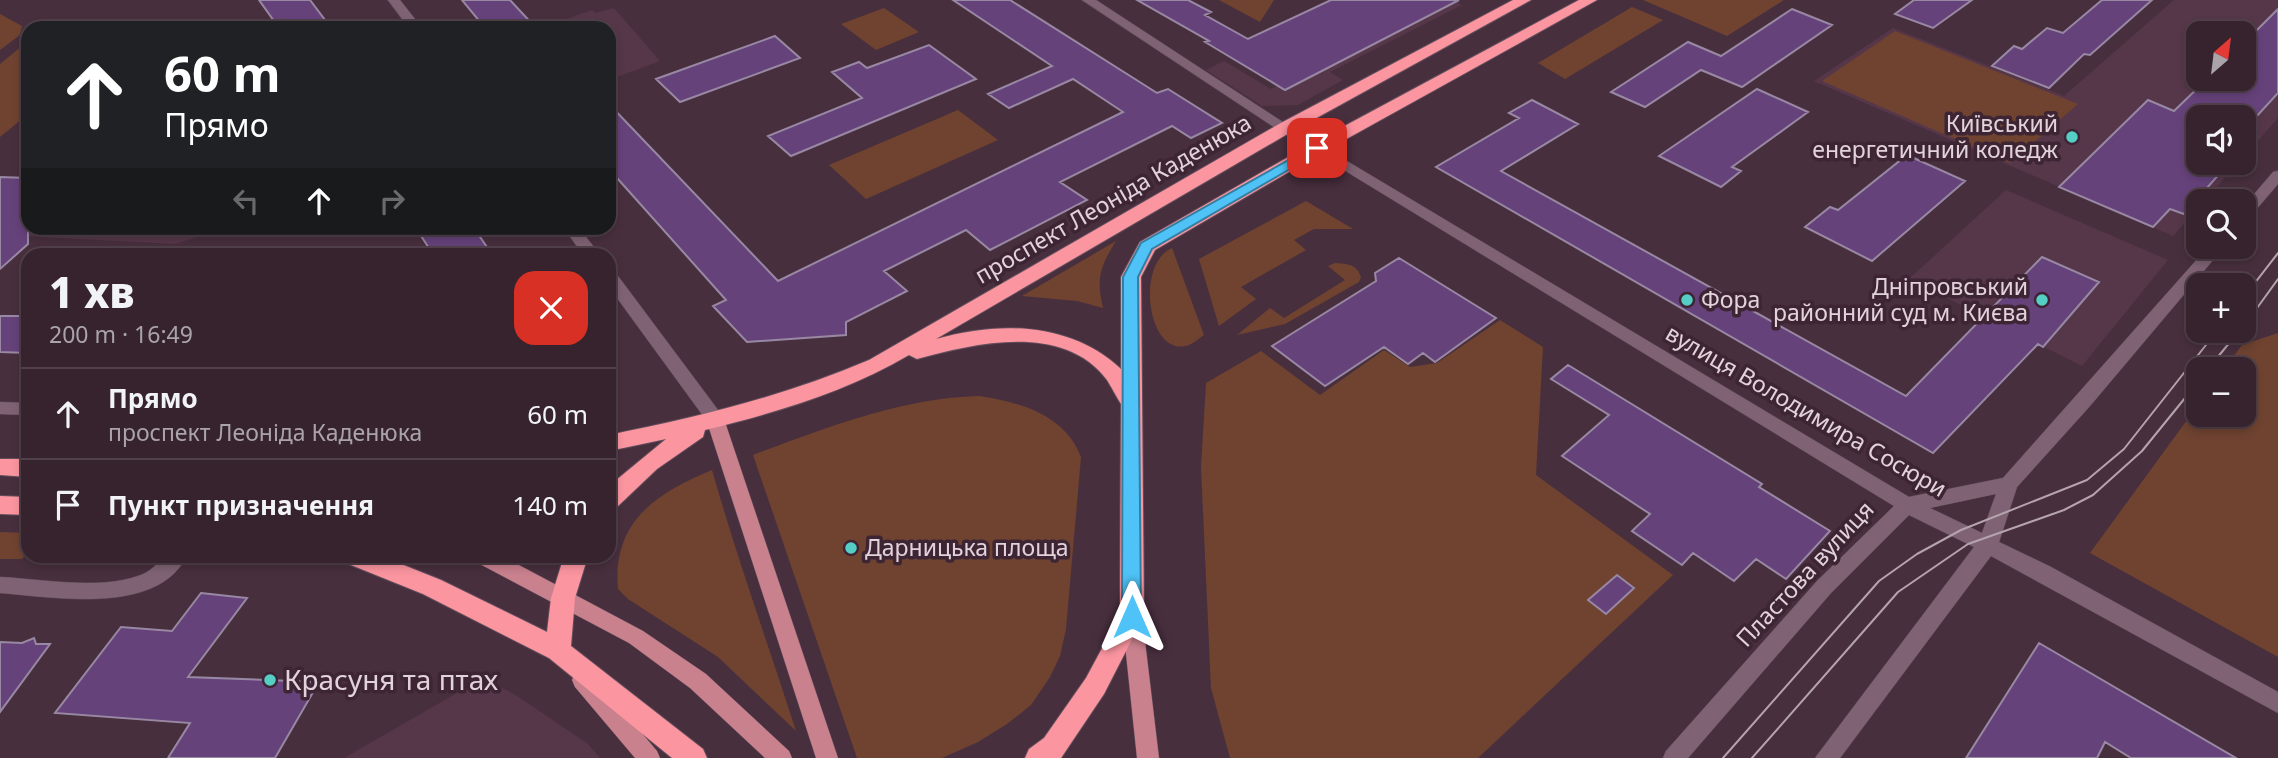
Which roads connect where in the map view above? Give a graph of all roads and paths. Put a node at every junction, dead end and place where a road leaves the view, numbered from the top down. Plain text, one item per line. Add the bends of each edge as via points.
1 (394, 0) edge
2 (1088, 0) edge
3 (1524, 0) edge
4 (1590, 0) edge
5 (410, 21) edge
6 (1285, 128) junction
7 (1317, 148) junction
8 (2278, 174) edge
9 (2256, 201) edge
10 (2206, 259) edge
11 (616, 285) edge
12 (876, 365) junction
13 (1131, 405) junction
14 (0, 408) edge
15 (21, 409) edge
16 (715, 419) junction
17 (616, 441) edge
18 (0, 467) edge
19 (21, 468) edge
20 (2009, 484) junction
21 (616, 493) edge
22 (0, 505) edge
23 (1907, 505) junction
24 (21, 506) edge
25 (1989, 543) junction
26 (171, 563) edge
27 (372, 563) edge
28 (497, 563) edge
29 (574, 563) edge
30 (0, 585) edge
31 (563, 598) junction
32 (1132, 617) junction
33 (558, 650) junction
34 (2278, 703) edge
35 (649, 758) edge
36 (693, 758) edge
37 (781, 758) edge
38 (827, 758) edge
39 (1039, 758) edge
40 (1148, 758) edge
41 (1674, 758) edge
42 (1826, 758) edge

1 - 5 street
2 - 6 street, вулиця Володимира Сосюри
3 - 6 highway, проспект Леоніда Каденюка
4 - 7 highway
6 - 7 street, вулиця Володимира Сосюри
6 - 12 highway, проспект Леоніда Каденюка
7 - 13 highway via 1146,246 1131,277
7 - 23 street, вулиця Володимира Сосюри
8 - 9 street
10 - 20 street
11 - 16 street
12 - 13 highway via 954,339 1034,337 1065,342 1105,362 1122,383
12 - 16 highway via 836,384
13 - 32 highway
14 - 15 street
16 - 17 highway
16 - 21 highway via 657,455
16 - 38 main road
18 - 19 highway
20 - 23 street, Пластова вулиця
20 - 25 street
22 - 24 highway
23 - 25 street, вулиця Володимира Сосюри
23 - 41 street, Пластова вулиця via 1824,587
25 - 34 street, вулиця Володимира Сосюри
25 - 42 street
26 - 30 street via 139,585 105,589
27 - 33 highway via 432,587
28 - 31 main road
29 - 31 highway
31 - 33 highway
31 - 37 main road via 636,637 698,681
32 - 39 highway via 1095,686 1054,747
32 - 40 main road
33 - 35 main road
33 - 36 highway

